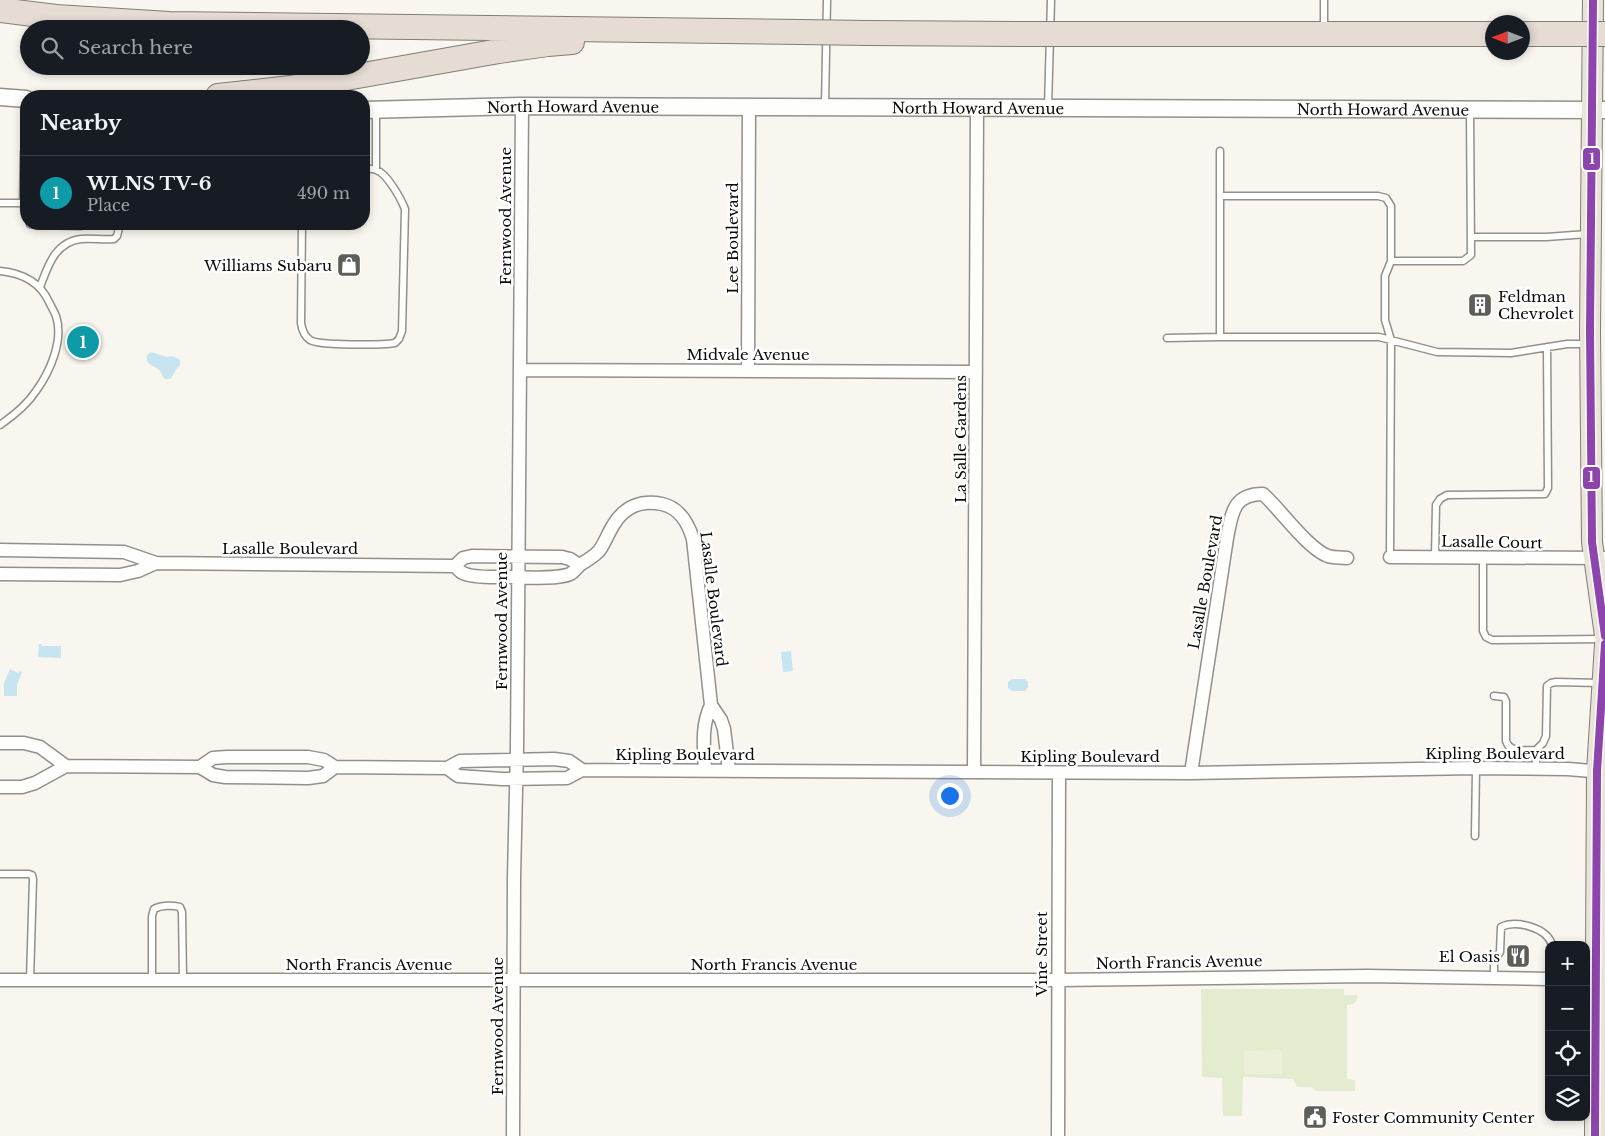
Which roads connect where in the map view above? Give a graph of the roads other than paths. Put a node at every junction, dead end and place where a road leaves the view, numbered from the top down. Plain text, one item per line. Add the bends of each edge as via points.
1 (827, 0) edge
2 (1051, 0) edge
3 (1324, 0) edge
4 (1593, 0) edge
5 (0, 10) edge
6 (105, 20) edge
7 (370, 27) edge
8 (800, 32) junction
9 (1324, 34) junction
10 (1485, 34) edge
11 (1530, 34) edge
12 (1605, 34) edge
13 (370, 74) edge
14 (366, 75) edge
15 (272, 90) edge
16 (0, 97) edge
17 (20, 99) edge
18 (522, 106) junction
19 (749, 107) junction
20 (825, 107) junction
21 (977, 108) junction
22 (1048, 108) junction
23 (370, 110) edge
24 (1470, 110) junction
25 (1598, 110) edge
26 (1220, 151) dead end
27 (370, 169) edge
28 (376, 169) junction
29 (1220, 196) junction
30 (0, 203) edge
31 (20, 203) edge
32 (118, 230) edge
33 (302, 230) edge
34 (1591, 234) junction
35 (1471, 237) junction
36 (1391, 261) junction
37 (0, 271) edge
38 (1591, 274) junction
39 (40, 287) junction
40 (1604, 306) edge
41 (1220, 337) junction
42 (1595, 337) edge
43 (1167, 338) dead end
44 (1391, 340) junction
45 (1547, 347) junction
46 (1598, 365) edge
47 (520, 370) junction
48 (748, 370) junction
49 (976, 372) junction
50 (0, 426) edge
51 (0, 550) edge
52 (518, 556) junction
53 (1390, 557) joint
54 (1347, 558) dead end
55 (1435, 558) junction
56 (1483, 558) junction
57 (1599, 558) edge
58 (156, 564) junction
59 (579, 565) junction
60 (454, 566) junction
61 (0, 574) edge
62 (517, 577) junction
63 (1605, 638) edge
64 (1605, 644) edge
65 (1604, 683) edge
66 (1494, 696) dead end
67 (711, 705) junction
68 (1602, 731) edge
69 (0, 743) edge
70 (1536, 750) junction
71 (516, 760) junction
72 (66, 766) junction
73 (200, 767) junction
74 (336, 768) junction
75 (447, 768) junction
76 (1476, 768) junction
77 (1536, 769) junction
78 (582, 770) junction
79 (705, 770) junction
80 (729, 770) junction
81 (974, 771) junction
82 (1601, 772) edge
83 (1059, 773) junction
84 (1191, 773) junction
85 (516, 778) junction
86 (0, 787) edge
87 (1475, 836) dead end
88 (0, 874) edge
89 (1601, 882) edge
90 (1551, 941) edge
91 (1494, 978) junction
92 (1545, 978) edge
93 (0, 980) edge
94 (30, 980) junction
95 (152, 980) junction
96 (183, 980) junction
97 (513, 980) junction
98 (1058, 980) junction
99 (1596, 982) edge
100 (1600, 1097) edge
101 (513, 1136) edge
102 (1058, 1136) edge
103 (1595, 1136) edge

1 - 20 lane
2 - 22 lane
3 - 9 lane
4 - 25 main road
5 - 6 highway
7 - 8 highway
8 - 9 highway, bridge
8 - 13 highway via 548,44
9 - 10 highway
11 - 12 highway, bridge
14 - 15 highway
16 - 17 street
18 - 19 street, North Howard Avenue
18 - 23 street, North Howard Avenue
18 - 47 street, Fernwood Avenue
19 - 20 street, North Howard Avenue
19 - 48 street, Lee Boulevard
20 - 21 street, North Howard Avenue
21 - 22 street, North Howard Avenue
21 - 49 street, La Salle Gardens
22 - 24 street, North Howard Avenue
23 - 28 lane
24 - 25 street, North Howard Avenue
24 - 35 lane
25 - 34 main road
26 - 29 lane
27 - 28 lane
28 - 33 lane via 402,200 405,209 402,331 395,343 318,343 306,336 302,331
29 - 36 lane via 1386,198 1391,206
29 - 41 lane
30 - 31 lane
32 - 39 lane via 114,239 83,239 62,246 49,264
34 - 35 lane
34 - 38 main road
35 - 36 lane via 1470,255 1463,261
36 - 44 lane via 1385,276 1385,320
37 - 39 lane via 30,279
38 - 40 main road
38 - 42 main road
39 - 50 lane via 56,316 55,350 36,393
41 - 43 lane
41 - 44 lane via 1379,337
42 - 45 lane
42 - 46 main road
44 - 45 lane via 1437,352 1511,353
44 - 53 lane
45 - 55 lane via 1548,488 1545,494 1447,495 1440,499 1436,505
46 - 57 main road via 1592,542
47 - 48 street, Midvale Avenue
47 - 52 street, Fernwood Avenue
48 - 49 street, Midvale Avenue
49 - 81 street, La Salle Gardens
51 - 58 street, Lasalle Boulevard via 124,552
52 - 59 street, Lasalle Boulevard via 562,557
52 - 60 street, Lasalle Boulevard via 472,556 463,558
52 - 62 street, Fernwood Avenue
53 - 55 street, Lasalle Court
54 - 84 street, Lasalle Boulevard via 1327,556 1313,546 1263,494 1243,498 1233,510
55 - 56 street, Lasalle Court
56 - 57 street, Lasalle Court
56 - 63 lane via 1483,631 1486,637 1492,640
57 - 63 main road
58 - 60 street, Lasalle Boulevard
58 - 61 street, Lasalle Boulevard via 120,575
59 - 62 street, Lasalle Boulevard via 572,574 562,576
59 - 67 street, Lasalle Boulevard via 600,550 624,511 651,502 678,512 688,524 693,539
60 - 62 street, Lasalle Boulevard via 471,575
62 - 71 street, Fernwood Avenue
64 - 65 main road
65 - 68 main road
65 - 70 lane via 1556,682 1547,686 1546,736
66 - 70 lane via 1504,697 1506,701 1508,746 1513,750
67 - 79 street, Lasalle Boulevard via 704,727
67 - 80 street, Lasalle Boulevard via 722,720
68 - 82 main road
69 - 72 street via 40,747
70 - 77 lane
71 - 75 street, Kipling Boulevard via 460,761
71 - 78 street, Kipling Boulevard via 569,761
71 - 85 street, Fernwood Avenue
72 - 73 street, Kipling Boulevard
72 - 86 street, Kipling Boulevard via 36,783
73 - 74 street, Kipling Boulevard via 225,777 308,778 323,776
73 - 74 street, Kipling Boulevard via 213,758 308,757 324,760
74 - 75 street, Kipling Boulevard
75 - 85 street, Kipling Boulevard via 458,776
76 - 77 street, Kipling Boulevard
76 - 84 street, Kipling Boulevard
76 - 87 lane
77 - 82 street, Kipling Boulevard
78 - 79 street, Kipling Boulevard
78 - 85 street, Kipling Boulevard via 567,778
79 - 80 street, Kipling Boulevard
80 - 81 street, Kipling Boulevard
81 - 83 street, Kipling Boulevard
82 - 89 main road
83 - 84 street, Kipling Boulevard
83 - 98 street, Vine Street
85 - 97 street, Fernwood Avenue
88 - 94 lane via 29,874 33,879
89 - 99 main road
90 - 91 lane via 1528,925 1501,927
91 - 92 street, North Francis Avenue
91 - 98 street, North Francis Avenue via 1358,976
93 - 94 street, North Francis Avenue
94 - 95 street, North Francis Avenue
95 - 96 street, North Francis Avenue
95 - 96 lane via 152,916 159,906 175,906 182,912
96 - 97 street, North Francis Avenue
97 - 98 street, North Francis Avenue
97 - 101 street, Fernwood Avenue
98 - 102 street, Vine Street
99 - 100 main road
100 - 103 main road

